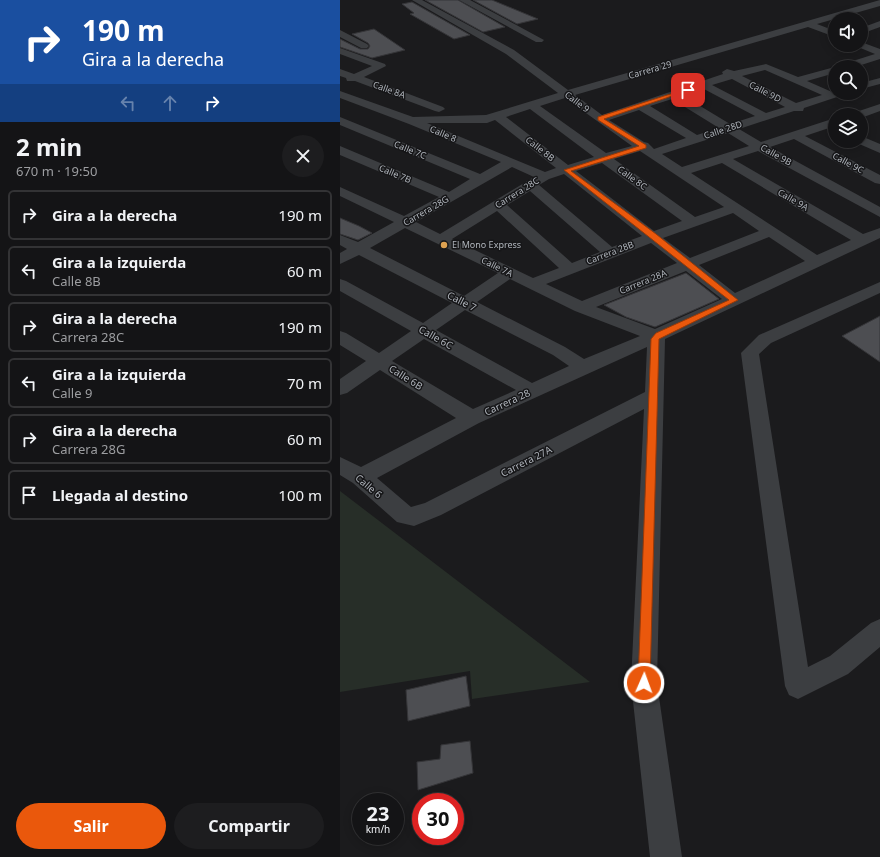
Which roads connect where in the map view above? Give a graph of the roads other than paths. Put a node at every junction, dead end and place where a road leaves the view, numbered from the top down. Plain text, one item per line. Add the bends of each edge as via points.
1 (416, 0) edge
2 (463, 0) edge
3 (880, 3) edge
4 (812, 23) junction
5 (880, 25) edge
6 (828, 27) edge
7 (868, 28) edge
8 (828, 31) edge
9 (340, 33) edge
10 (539, 40) dead end
11 (868, 42) edge
12 (364, 46) dead end
13 (868, 47) edge
14 (880, 47) edge
15 (340, 51) edge
16 (880, 53) edge
17 (696, 56) junction
18 (880, 56) edge
19 (867, 60) edge
20 (340, 72) edge
21 (828, 72) edge
22 (732, 75) junction
23 (356, 78) junction
24 (798, 80) junction
25 (880, 81) edge
26 (340, 84) edge
27 (702, 84) junction
28 (868, 84) edge
29 (828, 92) edge
30 (340, 94) edge
31 (567, 94) junction
32 (673, 95) junction
33 (828, 96) edge
34 (531, 105) junction
35 (641, 106) junction
36 (794, 106) junction
37 (880, 107) edge
38 (439, 109) joint
39 (868, 111) edge
40 (497, 116) junction
41 (763, 116) junction
42 (868, 116) edge
43 (600, 118) junction
44 (415, 120) junction
45 (880, 120) edge
46 (340, 121) edge
47 (828, 123) edge
48 (828, 126) edge
49 (730, 128) junction
50 (795, 135) junction
51 (380, 137) junction
52 (696, 139) junction
53 (868, 143) edge
54 (760, 147) junction
55 (648, 149) junction
56 (880, 149) edge
57 (342, 153) edge
58 (604, 158) junction
59 (724, 159) junction
60 (511, 162) junction
61 (566, 170) junction
62 (681, 172) junction
63 (544, 176) junction
64 (481, 179) junction
65 (880, 180) edge
66 (531, 185) junction
67 (340, 191) edge
68 (450, 197) junction
69 (499, 205) junction
70 (734, 208) junction
71 (880, 213) edge
72 (694, 222) junction
73 (405, 223) junction
74 (771, 231) junction
75 (880, 232) edge
76 (654, 236) junction
77 (340, 239) edge
78 (442, 239) junction
79 (862, 240) junction
80 (359, 248) junction
81 (610, 253) junction
82 (340, 259) edge
83 (815, 262) junction
84 (688, 264) junction
85 (569, 268) junction
86 (508, 273) junction
87 (340, 284) edge
88 (532, 284) junction
89 (880, 287) edge
90 (734, 300) junction
91 (466, 303) junction
92 (581, 307) junction
93 (425, 330) junction
94 (340, 336) edge
95 (656, 336) junction
96 (381, 362) junction
97 (583, 367) junction
98 (340, 388) edge
99 (532, 391) junction
100 (654, 394) junction
101 (472, 418) junction
102 (340, 465) edge
103 (361, 477) junction
104 (396, 510) joint
105 (880, 631) edge
106 (666, 857) edge

1 - 31 street, Calle 9 via 510,52
2 - 10 street
3 - 4 street, Carrera 29
4 - 6 street
4 - 8 street
4 - 17 street, Carrera 29
5 - 7 street
9 - 12 street
11 - 14 street
13 - 16 street
15 - 23 street via 381,66
17 - 22 street, Calle 9D
17 - 31 street, Carrera 29
18 - 19 street
20 - 23 street, Calle 8A
21 - 24 street
22 - 24 street via 766,67
22 - 27 street
22 - 36 street, Calle 9D
23 - 26 street
23 - 38 street, Calle 8A
24 - 29 street
25 - 28 street
27 - 32 street
27 - 41 street
30 - 44 street, Calle 8
31 - 34 street, Carrera 29
31 - 43 street, Calle 9
32 - 35 street
32 - 49 street, Calle 9B
33 - 36 street, Calle 28D
34 - 40 street, Carrera 29
34 - 58 street, Calle 8C
35 - 43 street
35 - 52 street
36 - 41 street, Calle 28D
36 - 47 street, Calle 9D
37 - 39 street
38 - 44 street, Carrera 29
40 - 44 street, Carrera 29 via 478,120
40 - 61 street, Calle 8B
41 - 49 street, Calle 28D
42 - 45 street
43 - 55 street, Calle 9
44 - 51 street, Carrera 29
44 - 60 street, Calle 8
46 - 51 street, Calle 7C
48 - 50 street
49 - 52 street, Calle 28D
49 - 54 street, Calle 9B
50 - 54 street
50 - 65 street, Calle 9C
51 - 57 street, Carrera 29
51 - 64 street, Calle 7C
52 - 55 street, Calle 28D
53 - 56 street
54 - 59 street
54 - 71 street, Calle 9B
55 - 58 street, Carrera 28C
55 - 62 street, Calle 9
57 - 68 street, Calle 7B
58 - 61 street, Carrera 28C
58 - 72 street, Calle 8C
59 - 62 street
59 - 79 street, Calle 9A
60 - 63 street, Calle 8
60 - 64 street, Carrera 28G
61 - 63 street, Carrera 28C
61 - 76 street, Calle 8B
62 - 70 street, Calle 9
63 - 66 street, Carrera 28C
64 - 68 street, Carrera 28G
66 - 69 street, Carrera 28C
66 - 81 street
67 - 73 street, Calle 7A
68 - 73 street, Carrera 28G
69 - 78 street, Carrera 28C
69 - 85 street
70 - 72 street, Carrera 28B
70 - 74 street, Calle 9
72 - 76 street, Carrera 28B
73 - 78 street, Calle 7A
73 - 80 street, Carrera 28G
74 - 83 street, Calle 9
74 - 84 street, Carrera 28A
75 - 79 street, Carrera 28
76 - 81 street, Carrera 28B
76 - 84 street, Calle 8B
77 - 80 street, Calle 7
78 - 86 street, Calle 7A
79 - 83 street, Carrera 28
80 - 82 street, Carrera 28G
80 - 91 street, Calle 7
81 - 85 street, Carrera 28B
83 - 90 street, Carrera 28
84 - 90 street, Calle 8B
84 - 92 street, Carrera 28A
85 - 88 street, Carrera 28B
86 - 88 street, Calle 7A
86 - 91 street
87 - 93 street, Calle 6C
88 - 92 street, Calle 7A
89 - 105 street via 766,339 750,352 798,686 838,665
90 - 95 street, Carrera 28
91 - 93 street
91 - 97 street, Calle 7 via 559,351
92 - 95 street, Calle 7A
93 - 96 street
93 - 99 street, Calle 6C
94 - 96 street, Calle 6B
95 - 97 street, Carrera 28
95 - 100 street
96 - 98 street
96 - 101 street, Calle 6B
97 - 99 street, Carrera 28
99 - 101 street, Carrera 28
100 - 104 street, Carrera 27A via 424,513 409,517
100 - 106 street via 644,683
101 - 103 street, Carrera 28
102 - 103 street, Calle 6
103 - 104 street, Calle 6

